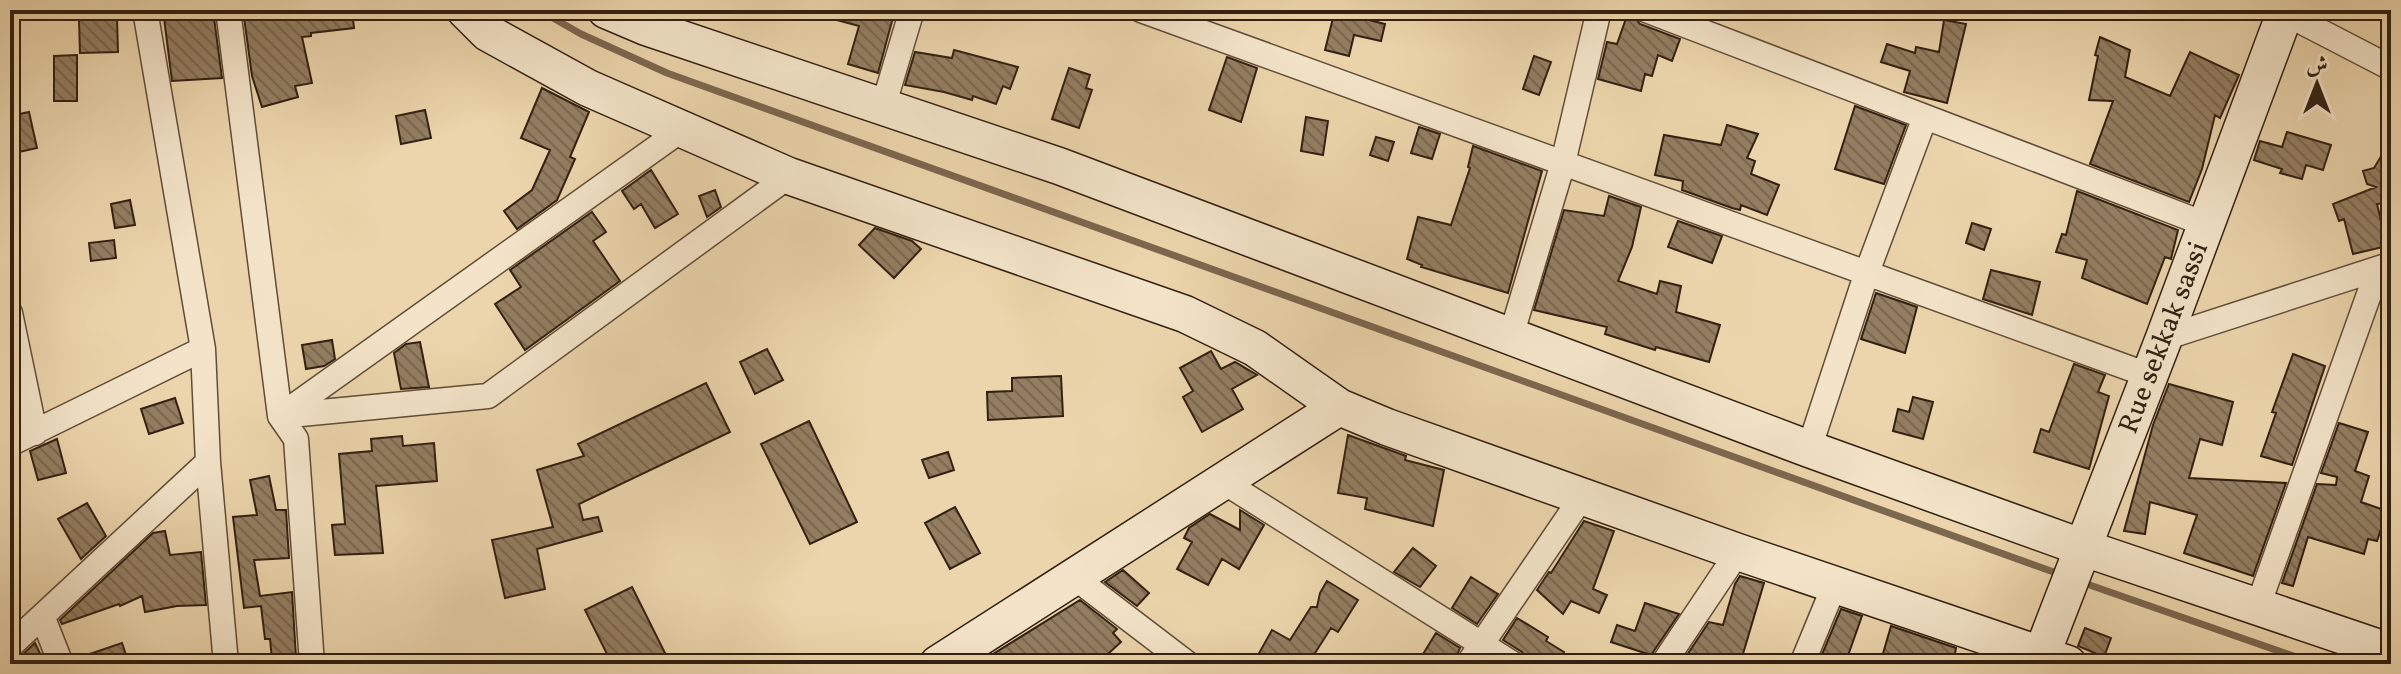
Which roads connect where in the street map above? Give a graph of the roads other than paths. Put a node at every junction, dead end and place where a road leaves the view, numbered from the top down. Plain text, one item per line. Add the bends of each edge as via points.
1 (145, 10) edge
2 (228, 10) edge
3 (465, 10) edge
4 (606, 10) edge
5 (912, 10) edge
6 (1141, 10) edge
7 (1599, 10) edge
8 (1646, 10) edge
9 (2283, 11) edge
10 (2391, 68) edge
11 (883, 107) junction
12 (1925, 117) junction
13 (684, 128) junction
14 (1563, 163) junction
15 (789, 176) junction
16 (2205, 224) junction
17 (2384, 267) edge
18 (1866, 275) junction
19 (10, 313) edge
20 (1511, 336) junction
21 (2164, 338) junction
22 (203, 349) junction
23 (2148, 375) junction
24 (1339, 407) junction
25 (280, 416) junction
26 (35, 433) junction
27 (10, 444) edge
28 (1809, 449) junction
29 (208, 462) junction
30 (1224, 482) junction
31 (1582, 497) junction
32 (2081, 547) junction
33 (1738, 552) junction
34 (1074, 577) junction
35 (1835, 584) junction
36 (2258, 606) junction
37 (43, 618) junction
38 (10, 646) edge
39 (2391, 652) edge
40 (1475, 654) edge
41 (2049, 661) edge
42 (61, 664) edge
43 (226, 664) edge
44 (312, 664) edge
45 (938, 664) edge
46 (1188, 664) edge
47 (1513, 664) edge
48 (1663, 664) edge
49 (1802, 664) edge

1 - 22 street
2 - 25 street
3 - 13 street via 488,33 588,88
4 - 11 street
5 - 11 street
6 - 14 street
7 - 14 street
8 - 12 street
9 - 10 street
9 - 16 street, Rue sekkak sassi
11 - 20 street via 1059,166
12 - 16 street
12 - 18 street
13 - 15 street
13 - 25 street
14 - 18 street
14 - 20 street
15 - 24 street via 1185,314 1255,348
15 - 25 street via 488,396
16 - 21 street, Rue sekkak sassi
17 - 21 street
17 - 36 street
18 - 23 street
18 - 28 street
19 - 26 street
20 - 28 street
21 - 23 street, Rue sekkak sassi
22 - 26 street
22 - 29 street
23 - 32 street, Rue sekkak sassi
24 - 30 street
24 - 31 street
25 - 44 street via 296,439
26 - 27 street
28 - 32 street
29 - 37 street
29 - 43 street
30 - 34 street
30 - 40 street
31 - 33 street
31 - 40 street
32 - 36 street
32 - 41 street, Rue sekkak sassi
33 - 35 street
33 - 48 street
34 - 45 street
34 - 46 street
35 - 41 street
35 - 49 street
36 - 39 street
37 - 38 street
37 - 42 street
40 - 47 street

